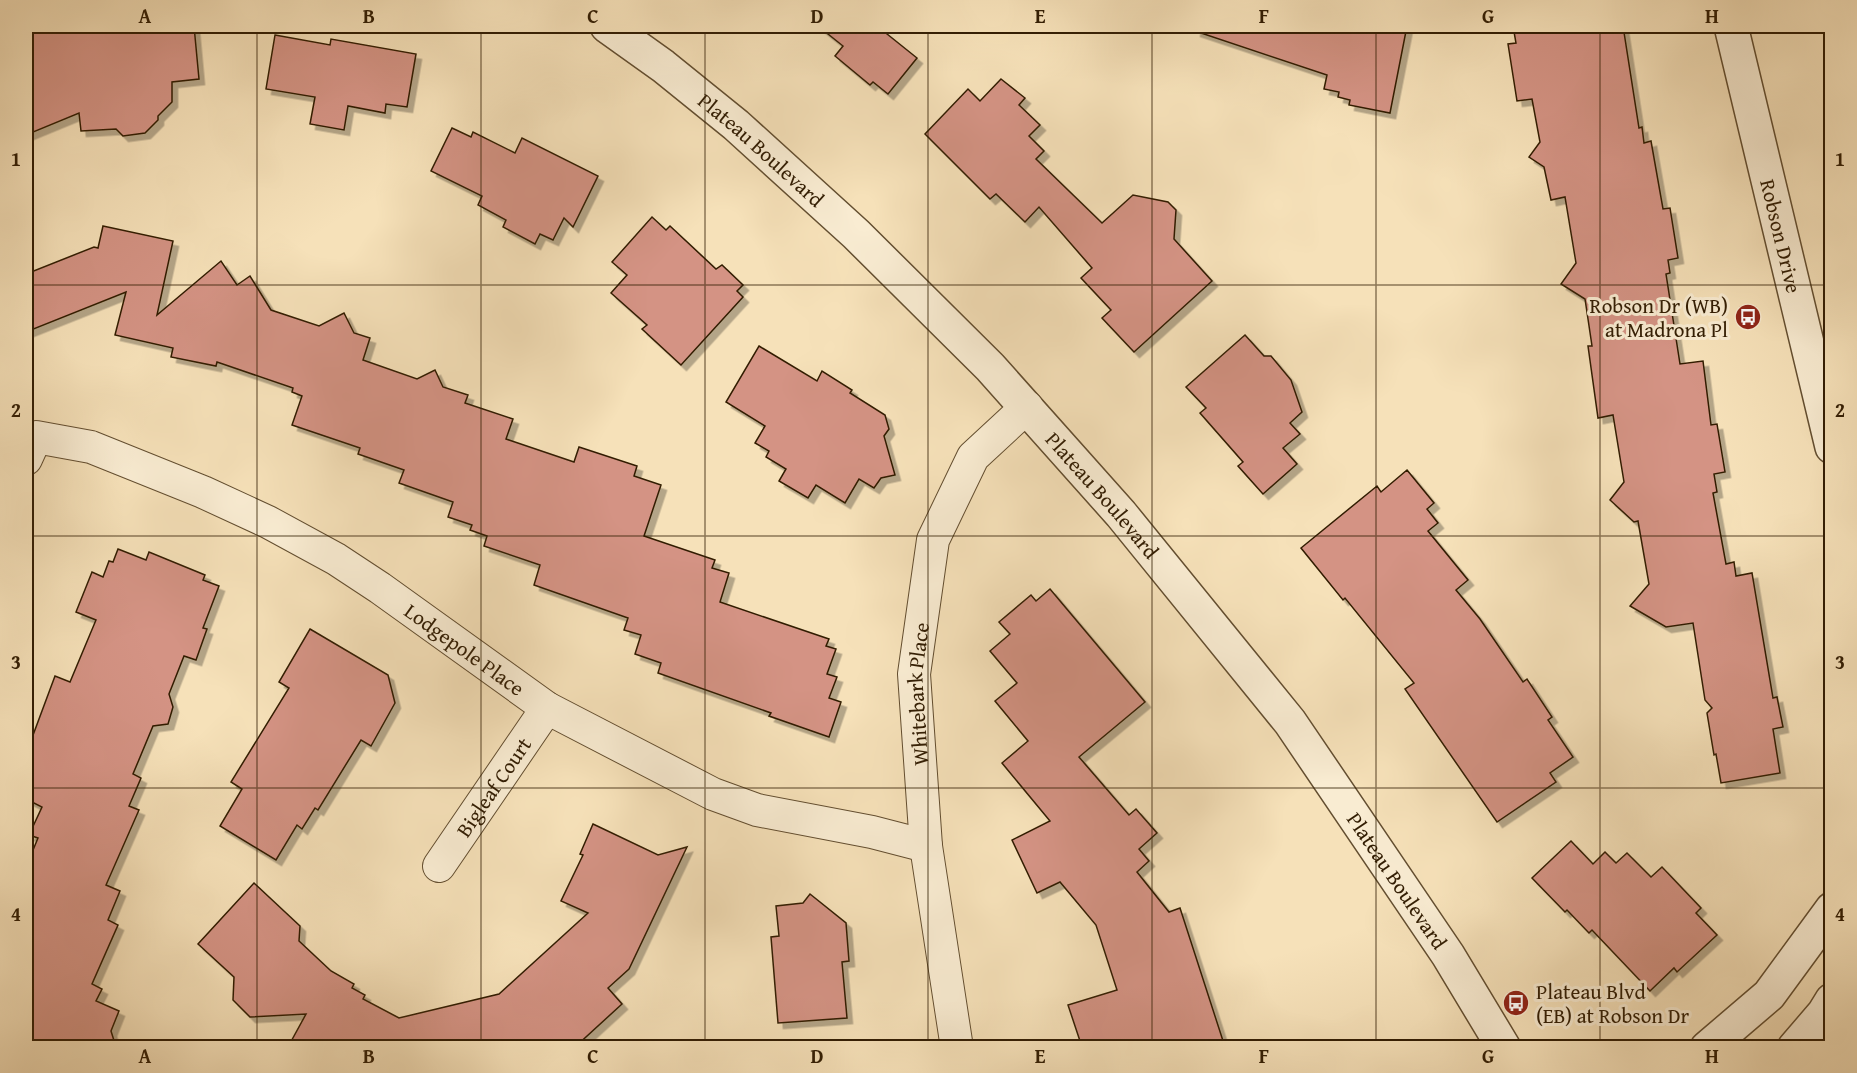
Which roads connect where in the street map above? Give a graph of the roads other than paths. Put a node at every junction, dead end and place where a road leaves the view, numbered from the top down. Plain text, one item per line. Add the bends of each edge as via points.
1 (607, 26) edge
2 (1731, 26) edge
3 (1028, 407) junction
4 (1832, 447) edge
5 (26, 459) edge
6 (547, 708) junction
7 (926, 846) junction
8 (439, 866) dead end
9 (1832, 909) edge
10 (1832, 1000) edge
11 (957, 1047) edge
12 (1504, 1047) edge
13 (1707, 1047) edge
14 (1794, 1047) edge

1 - 3 street, Plateau Boulevard via 663,66 762,148 856,234
2 - 4 street, Robson Drive
3 - 7 street, Whitebark Place via 973,457 933,540 914,674
3 - 12 street, Plateau Boulevard via 1121,514 1290,722 1448,955
5 - 6 street, Lodgepole Place via 36,437 91,447 268,522 380,588
6 - 7 street, Lodgepole Place via 713,794 757,810
6 - 8 street, Bigleaf Court
7 - 11 street, Whitebark Place
9 - 13 street via 1769,995
10 - 14 street

